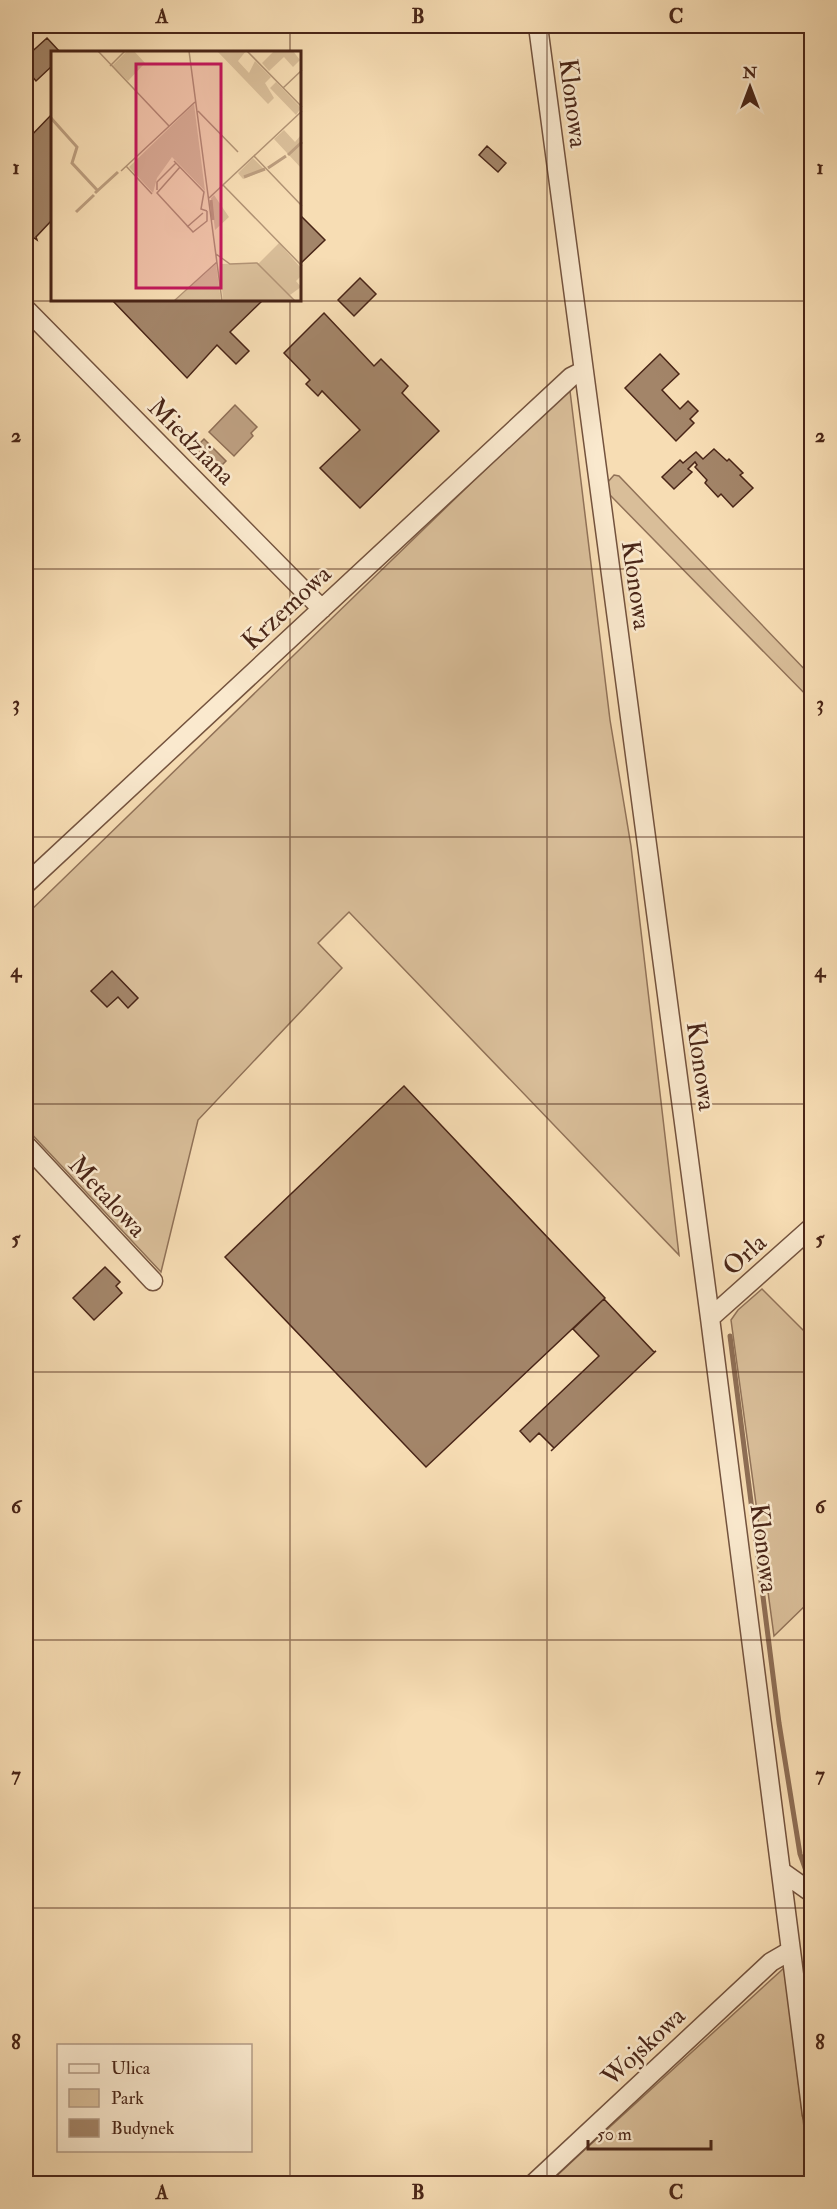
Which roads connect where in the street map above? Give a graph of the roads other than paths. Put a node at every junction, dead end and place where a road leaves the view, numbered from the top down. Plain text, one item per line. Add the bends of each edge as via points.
1 (538, 26) edge
2 (26, 309) edge
3 (583, 371) junction
4 (322, 609) junction
5 (26, 884) edge
6 (26, 1145) edge
7 (812, 1227) edge
8 (153, 1281) dead end
9 (710, 1318) junction
10 (780, 1871) junction
11 (812, 1893) edge
12 (790, 1951) junction
13 (812, 2115) edge
14 (533, 2184) edge

1 - 3 street, Klonowa
2 - 4 street, Miedziana
3 - 4 street, Krzemowa
3 - 9 street, Klonowa
4 - 5 street, Krzemowa
6 - 8 street, Metalowa
7 - 9 street, Orla
9 - 10 street, Klonowa
10 - 11 street
10 - 12 street, Klonowa
12 - 13 street, Klonowa
12 - 14 street, Wojskowa via 771,1962

